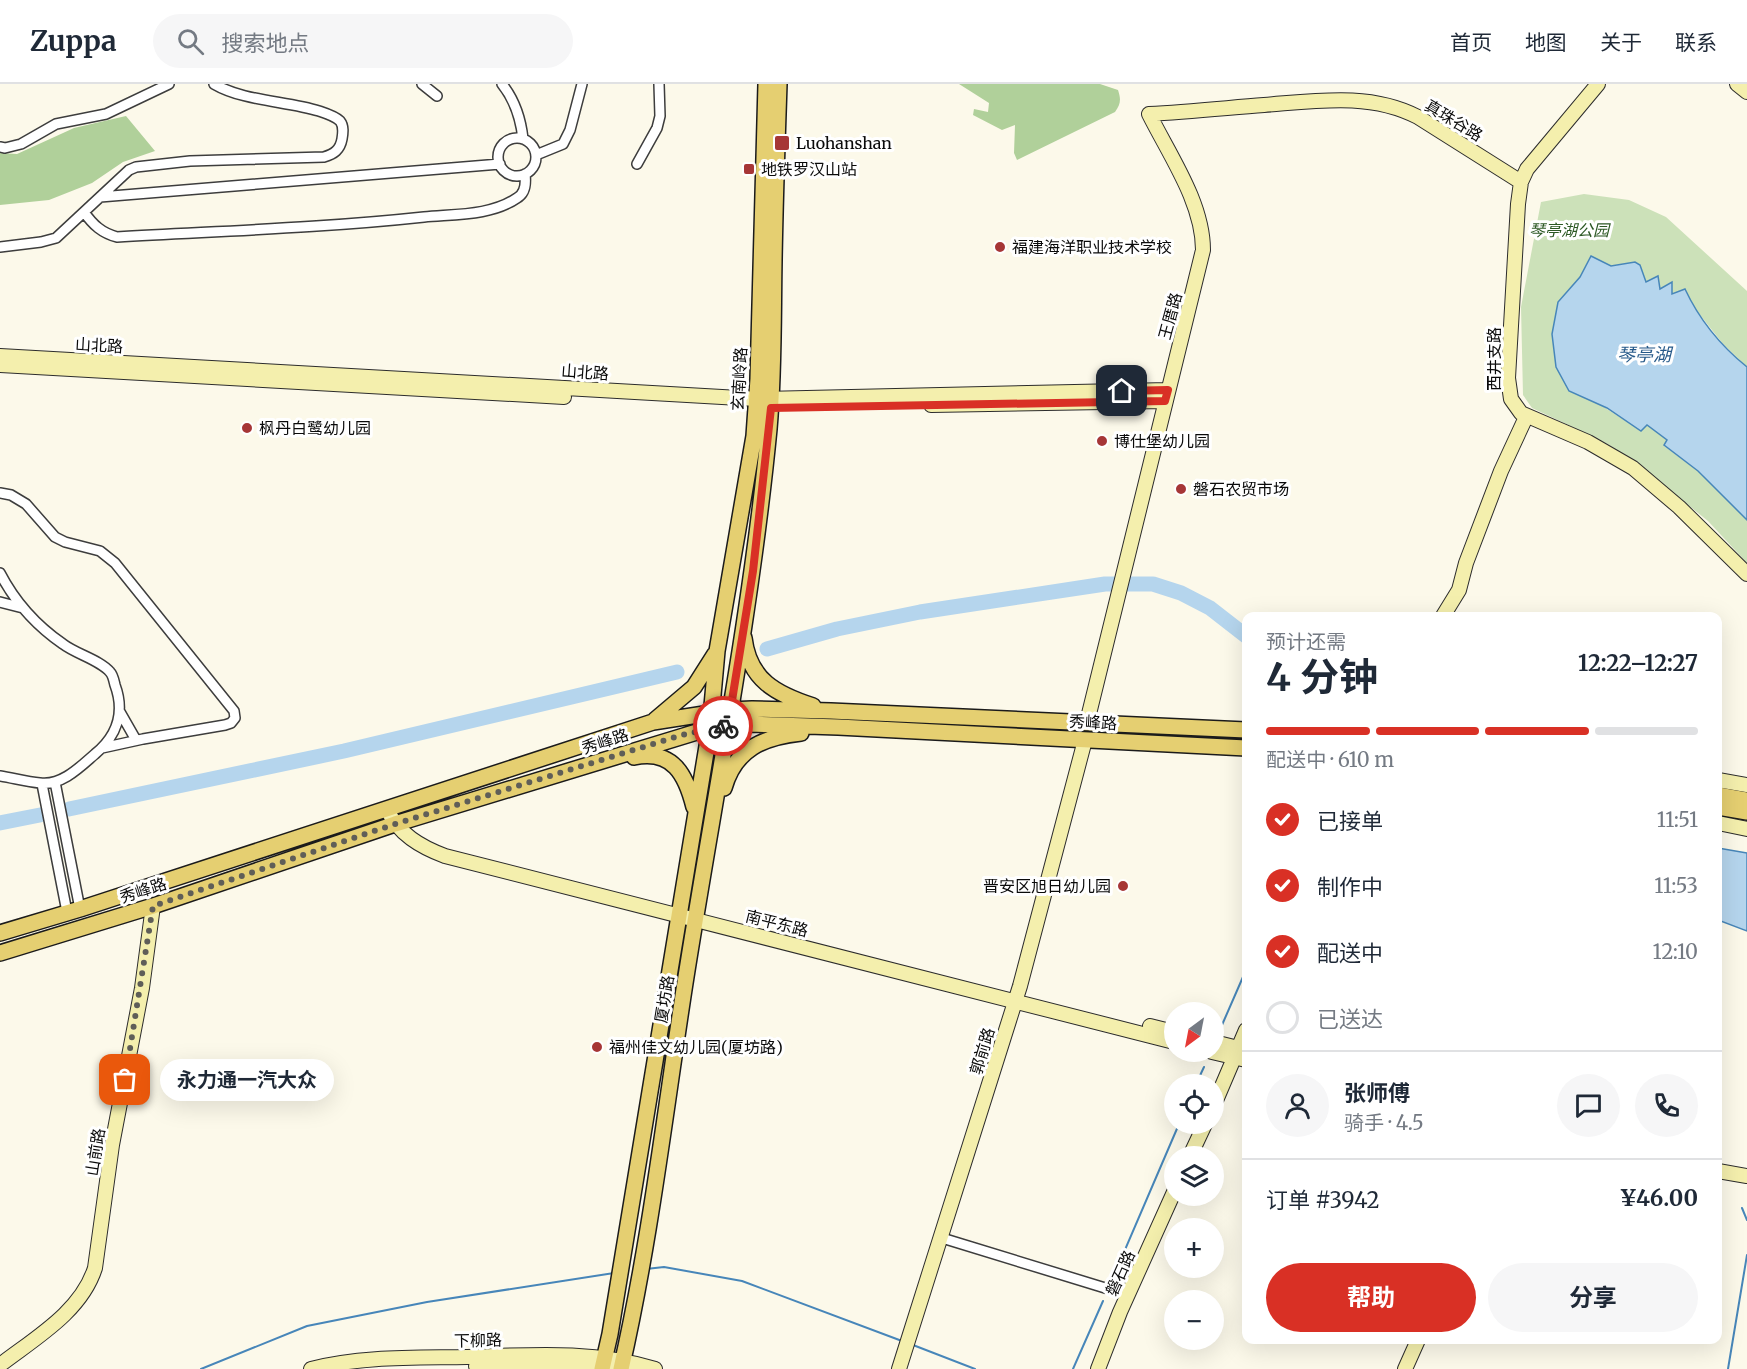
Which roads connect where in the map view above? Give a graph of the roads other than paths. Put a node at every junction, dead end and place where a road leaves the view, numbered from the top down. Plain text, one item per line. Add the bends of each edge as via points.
1 (169, 84) edge
2 (214, 84) edge
3 (422, 84) edge
4 (502, 84) edge
5 (582, 84) edge
6 (659, 84) edge
7 (766, 84) edge
8 (779, 84) edge
9 (1598, 84) edge
10 (1737, 84) edge
11 (1747, 92) edge
12 (436, 96) dead end
13 (1149, 114) joint
14 (523, 139) junction
15 (0, 147) edge
16 (536, 155) junction
17 (500, 164) junction
18 (637, 164) dead end
19 (525, 174) junction
20 (1521, 182) junction
21 (100, 197) junction
22 (84, 212) junction
23 (0, 247) edge
24 (0, 356) edge
25 (0, 366) edge
26 (1166, 395) junction
27 (764, 404) junction
28 (1526, 417) junction
29 (0, 493) edge
30 (1747, 574) edge
31 (1, 581) edge
32 (0, 602) edge
33 (23, 608) junction
34 (1445, 612) edge
35 (743, 624) junction
36 (736, 671) joint
37 (709, 674) junction
38 (831, 711) junction
39 (120, 712) junction
40 (729, 718) junction
41 (711, 720) junction
42 (652, 722) junction
43 (1087, 722) junction
44 (838, 727) junction
45 (1242, 730) edge
46 (136, 740) junction
47 (1085, 740) junction
48 (102, 748) junction
49 (1242, 748) edge
50 (604, 760) junction
51 (0, 776) edge
52 (1722, 781) edge
53 (55, 782) junction
54 (42, 784) junction
55 (1747, 785) edge
56 (1722, 796) edge
57 (1747, 800) edge
58 (391, 808) junction
59 (1722, 808) edge
60 (695, 812) junction
61 (1747, 812) edge
62 (713, 813) junction
63 (399, 823) junction
64 (1722, 824) edge
65 (1747, 829) edge
66 (153, 906) junction
67 (73, 911) junction
68 (680, 911) junction
69 (696, 916) junction
70 (0, 933) edge
71 (0, 953) edge
72 (1017, 997) junction
73 (1164, 1030) edge
74 (1164, 1039) edge
75 (1224, 1046) edge
76 (1224, 1053) edge
77 (1242, 1054) edge
78 (1224, 1087) edge
79 (1722, 1172) edge
80 (1747, 1176) edge
81 (1722, 1180) edge
82 (1747, 1184) edge
83 (1168, 1206) edge
84 (942, 1238) junction
85 (1128, 1295) junction
86 (1416, 1344) edge
87 (0, 1365) edge
88 (610, 1365) edge
89 (650, 1367) edge
90 (311, 1369) edge
91 (363, 1369) edge
92 (899, 1369) edge
93 (1098, 1369) edge
94 (1405, 1369) edge

1 - 15 street via 106,114 56,124 21,144
2 - 21 street via 239,94 328,114 340,121 344,131 341,146 324,157 190,161 136,167
3 - 12 street
4 - 14 street via 522,124
5 - 16 street via 563,144
6 - 18 street via 657,128
7 - 27 main road, 玄南岭路
8 - 27 main road, 玄南岭路
9 - 20 main road, 西井支路
10 - 11 main road
13 - 20 main road, 真珠谷路 via 1315,101 1376,102 1418,117
13 - 26 main road, 王厝路 via 1194,204 1203,237 1201,264
14 - 16 street via 531,144
14 - 17 street via 503,143
16 - 19 street via 533,168
17 - 19 street via 514,176
17 - 21 street
19 - 22 street via 525,188 516,200 487,211 383,222 117,237 91,223
20 - 28 main road, 西井支路 via 1508,378 1511,399
21 - 22 street
22 - 23 street via 56,238
24 - 27 main road, 山北路
25 - 27 main road, 山北路
26 - 27 main road, 山北路
26 - 43 main road, 王厝路
27 - 35 main road, 玄南岭路 via 753,571
27 - 37 main road, 玄南岭路 via 750,457 717,651
28 - 30 main road via 1588,442 1633,468 1680,507
28 - 34 main road via 1501,471 1459,590
29 - 46 street via 26,504 55,537 100,551 115,563 234,711 235,718 225,725
31 - 33 street
32 - 33 street
33 - 39 street via 64,645 110,672
35 - 36 main road, 玄南岭路
35 - 38 main road via 746,652 763,680 782,695
36 - 40 main road, 厦坊路
37 - 41 main road, 厦坊路
37 - 42 main road
38 - 40 main road, 秀峰路
38 - 43 main road, 秀峰路
39 - 46 street
39 - 48 street via 114,734
40 - 41 main road, 秀峰路
40 - 44 main road, 秀峰路
40 - 62 main road, 厦坊路
41 - 42 main road, 秀峰路
41 - 50 main road, 秀峰路
41 - 60 main road, 厦坊路
42 - 58 main road, 秀峰路
43 - 45 main road, 秀峰路
44 - 47 main road, 秀峰路
44 - 62 main road via 776,736 748,750 730,771
46 - 48 street
47 - 49 main road, 秀峰路
47 - 72 main road, 郭前路
48 - 53 street via 72,774
50 - 60 main road via 644,755 669,761 686,780
50 - 63 main road, 秀峰路
51 - 54 street
52 - 55 main road
53 - 54 street
53 - 67 street
54 - 67 street
56 - 57 main road
58 - 63 main road, 南平东路
58 - 67 main road, 秀峰路
59 - 61 main road
60 - 68 main road, 厦坊路
62 - 69 main road, 厦坊路
63 - 66 main road, 秀峰路
63 - 68 main road, 南平东路 via 425,848 445,856
64 - 65 main road
66 - 71 main road, 秀峰路
66 - 87 main road, 山前路 via 94,1273 62,1318
67 - 70 main road, 秀峰路
68 - 69 main road, 南平东路
68 - 88 main road, 厦坊路 via 622,1267
69 - 72 main road, 南平东路
69 - 88 main road, 厦坊路 via 629,1340
72 - 73 main road, 南平东路
72 - 74 main road, 南平东路
72 - 84 main road, 郭前路
75 - 77 main road
76 - 77 main road
77 - 78 main road
79 - 80 main road
81 - 82 main road
83 - 85 main road, 磐石路
84 - 85 street
84 - 92 main road, 郭前路
85 - 93 main road, 磐石路
86 - 94 main road
88 - 89 main road, 下柳路
88 - 90 main road, 下柳路 via 555,1355 378,1358
88 - 91 main road, 下柳路

